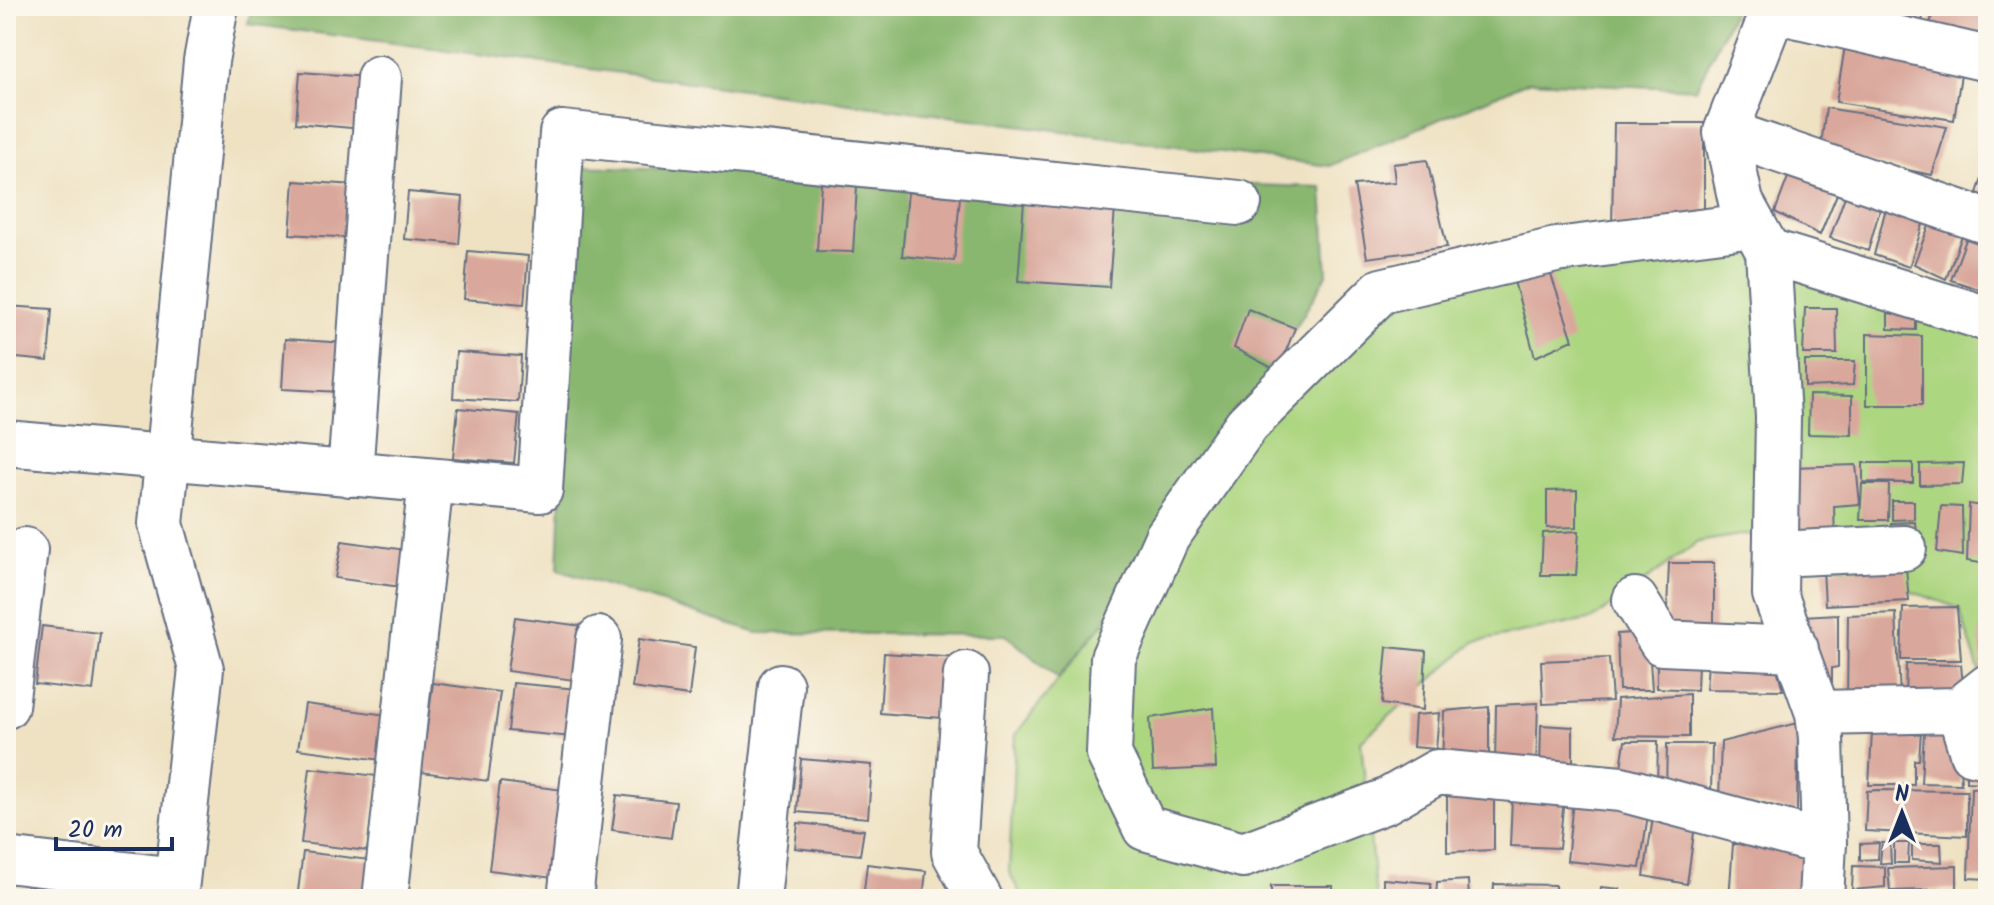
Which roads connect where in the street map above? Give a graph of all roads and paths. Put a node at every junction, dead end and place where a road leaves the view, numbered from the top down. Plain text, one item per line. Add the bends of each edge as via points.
1 (216, 6) edge
2 (1774, 8) edge
3 (1988, 59) edge
4 (379, 78) dead end
5 (1726, 132) junction
6 (1239, 203) dead end
7 (1988, 222) edge
8 (1761, 238) junction
9 (1988, 319) edge
10 (6, 443) edge
11 (168, 458) junction
12 (350, 474) junction
13 (431, 481) junction
14 (1904, 548) dead end
15 (25, 550) dead end
16 (1776, 554) junction
17 (1635, 600) dead end
18 (599, 639) dead end
19 (1796, 649) junction
20 (966, 674) dead end
21 (781, 686) dead end
22 (1973, 699) edge
23 (6, 706) edge
24 (1818, 713) junction
25 (1988, 756) edge
26 (1824, 843) junction
27 (6, 860) edge
28 (176, 889) edge
29 (385, 899) edge
30 (570, 899) edge
31 (758, 899) edge
32 (980, 899) edge
33 (1821, 899) edge

1 - 11 street via 206,61
2 - 3 street
2 - 5 street
4 - 12 street
5 - 7 street
5 - 8 street via 1741,202
6 - 13 street via 562,133 540,490
8 - 9 street
8 - 16 street via 1778,417
8 - 26 street via 1556,250 1381,291 1247,424 1167,537 1113,658 1109,754 1145,828 1243,855 1386,801 1437,772 1621,789
10 - 11 street
11 - 12 street
11 - 28 street via 161,524 201,669
12 - 13 street
13 - 29 street
14 - 16 street
15 - 23 street
16 - 19 street via 1775,594
17 - 19 street via 1662,643
18 - 30 street
19 - 24 street
20 - 32 street via 954,852
21 - 31 street
22 - 24 street
22 - 25 street via 1972,753
24 - 26 street
26 - 33 street
27 - 28 street

